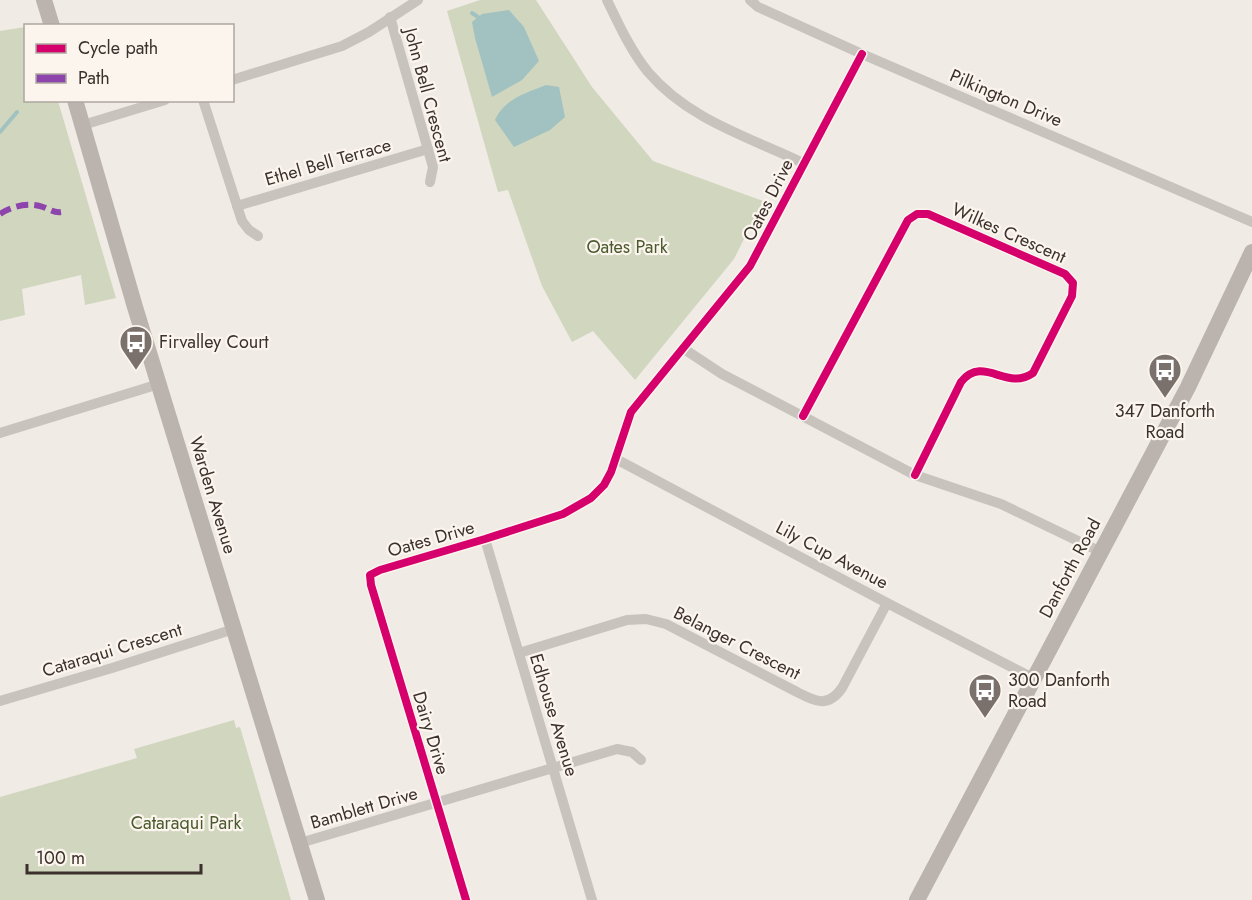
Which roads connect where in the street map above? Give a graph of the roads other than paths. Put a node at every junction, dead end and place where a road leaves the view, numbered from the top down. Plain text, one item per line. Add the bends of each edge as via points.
1 (44, 0) edge
2 (418, 0) edge
3 (607, 0) edge
4 (750, 0) edge
5 (390, 17) junction
6 (51, 24) edge
7 (862, 54) junction
8 (234, 79) edge
9 (76, 102) edge
10 (158, 102) edge
11 (204, 102) edge
12 (83, 125) junction
13 (428, 149) junction
14 (803, 163) junction
15 (430, 182) dead end
16 (237, 206) junction
17 (1252, 222) edge
18 (258, 236) dead end
19 (1252, 252) edge
20 (684, 349) junction
21 (159, 384) junction
22 (803, 416) junction
23 (0, 434) edge
24 (616, 459) junction
25 (915, 475) junction
26 (484, 539) junction
27 (1101, 552) junction
28 (370, 575) joint
29 (887, 603) junction
30 (234, 629) junction
31 (519, 653) junction
32 (1033, 678) junction
33 (0, 701) edge
34 (641, 760) dead end
35 (553, 768) junction
36 (436, 804) junction
37 (300, 843) junction
38 (317, 900) edge
39 (466, 900) edge
40 (592, 900) edge
41 (917, 900) edge

1 - 6 main road
2 - 5 street
3 - 14 street via 624,36 648,72 674,98 703,118
4 - 7 street, Pilkington Drive
5 - 8 street via 342,46
5 - 13 street, John Bell Crescent
7 - 14 street, Oates Drive
7 - 17 street, Pilkington Drive
9 - 12 main road, Warden Avenue
10 - 12 street
11 - 16 street
12 - 21 main road, Warden Avenue
13 - 15 street, John Bell Crescent
13 - 16 street, Ethel Bell Terrace
14 - 20 street, Oates Drive via 750,267
16 - 18 street via 242,221
19 - 27 main road, Danforth Road via 1193,377
20 - 22 street via 722,374
20 - 24 street, Oates Drive via 631,412
21 - 23 street
21 - 30 main road, Warden Avenue
22 - 25 street
22 - 25 street, Wilkes Crescent via 908,220 917,214 928,214 1065,274 1073,283 1072,296 1033,373 1024,379 987,371 966,376
24 - 26 street, Oates Drive via 604,485 591,498 563,514
24 - 29 street, Lily Cup Avenue
25 - 27 street via 1001,504
26 - 28 street, Oates Drive
26 - 31 street, Edhouse Avenue
27 - 32 main road, Danforth Road
28 - 36 street, Dairy Drive
29 - 31 street, Belanger Crescent via 842,688 826,702 795,692 666,624 646,619 627,620
29 - 32 street, Lily Cup Avenue
30 - 33 street, Cataraqui Crescent
30 - 37 main road, Warden Avenue
31 - 35 street, Edhouse Avenue
32 - 41 main road, Danforth Road
34 - 35 street, Bamblett Drive via 632,752 617,749
35 - 36 street, Bamblett Drive
35 - 40 street, Edhouse Avenue
36 - 37 street, Bamblett Drive
36 - 39 street, Dairy Drive
37 - 38 main road, Warden Avenue

